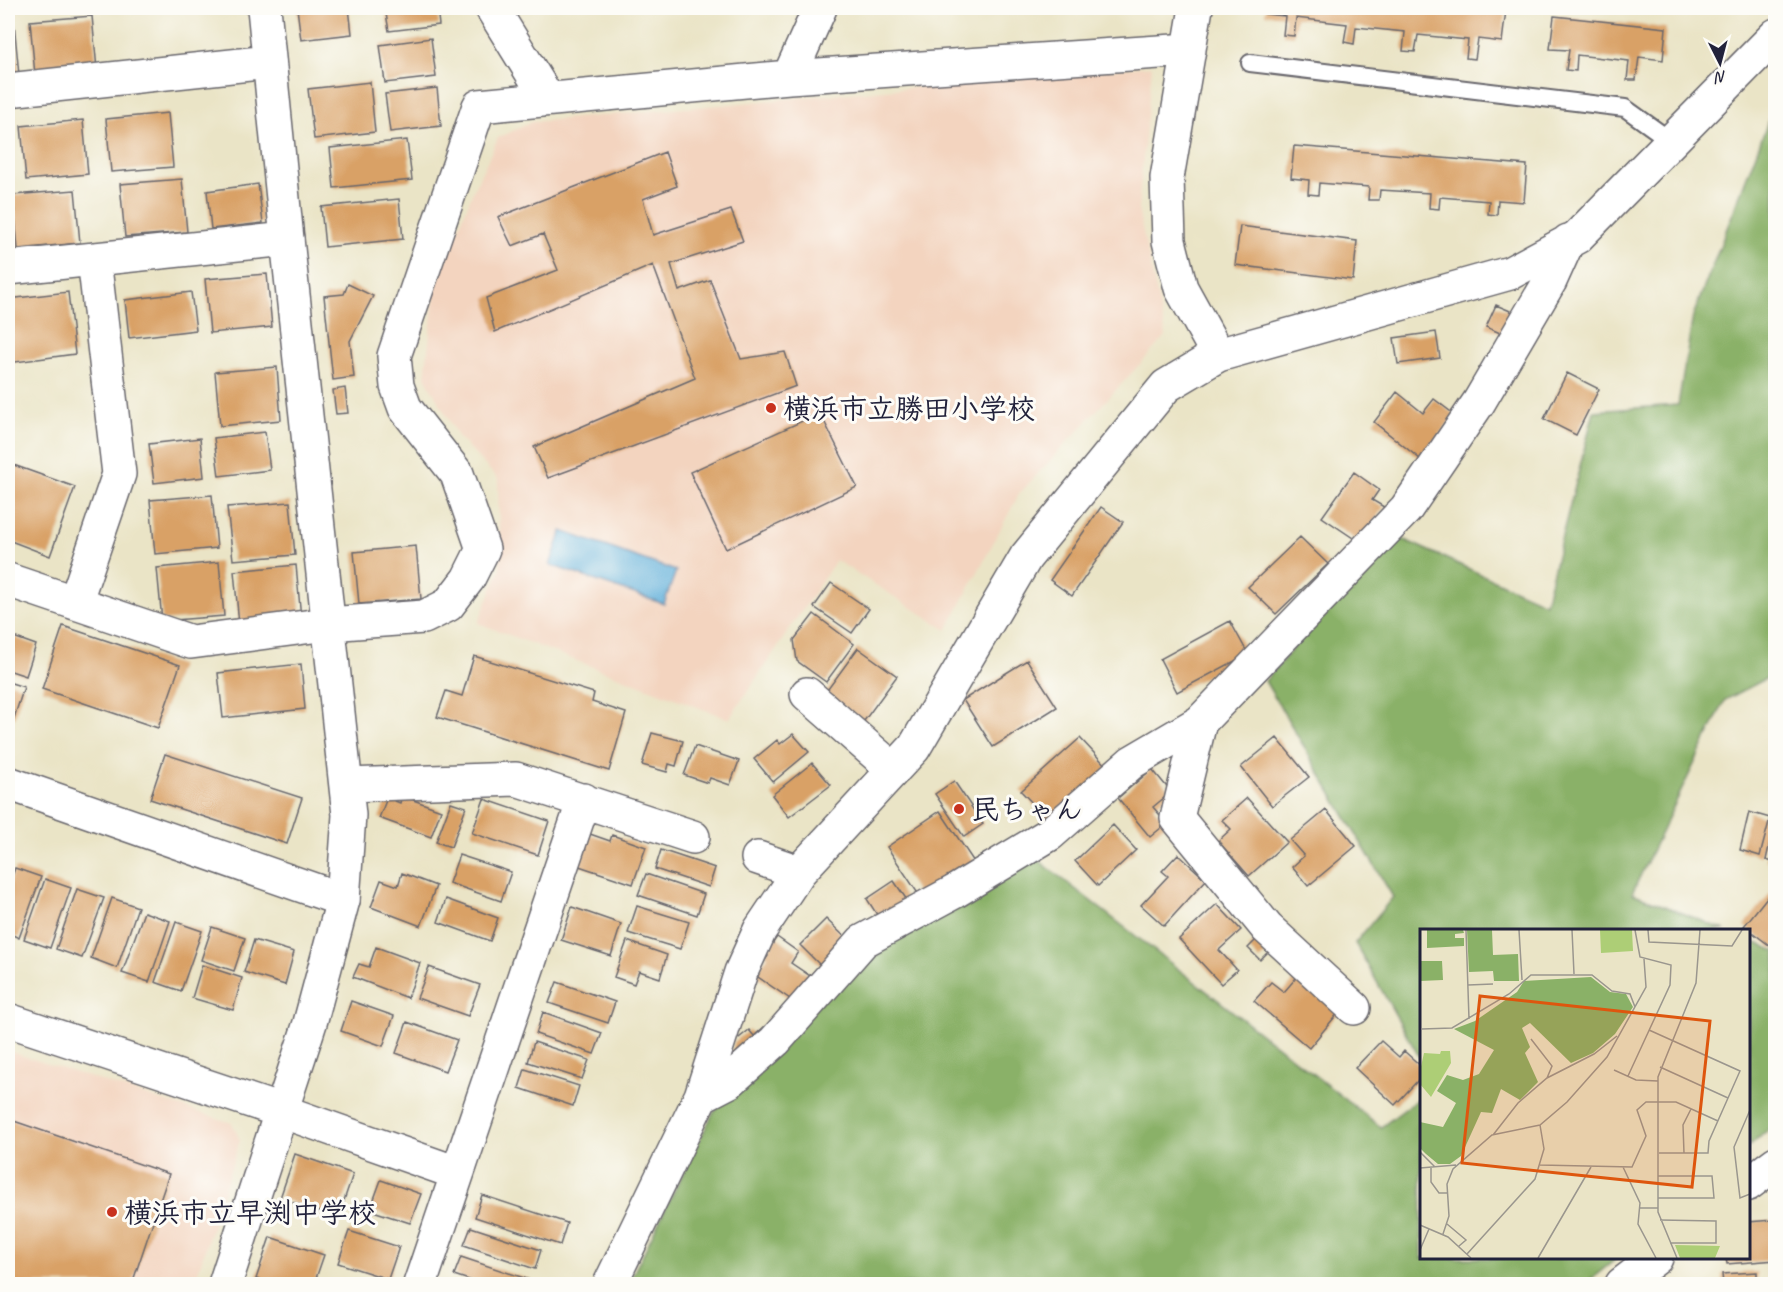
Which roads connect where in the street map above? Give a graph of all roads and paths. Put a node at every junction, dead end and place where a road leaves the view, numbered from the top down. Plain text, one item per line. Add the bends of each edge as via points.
1 (264, 8) edge
2 (492, 8) edge
3 (820, 8) edge
4 (1196, 8) edge
5 (1776, 35) edge
6 (1189, 50) junction
7 (269, 62) junction
8 (1250, 63) dead end
9 (789, 77) junction
10 (8, 90) edge
11 (548, 99) junction
12 (1671, 141) junction
13 (286, 239) junction
14 (1568, 241) junction
15 (94, 259) junction
16 (8, 268) edge
17 (1218, 355) junction
18 (8, 580) edge
19 (75, 603) junction
20 (328, 624) junction
21 (807, 694) dead end
22 (1200, 722) junction
23 (894, 770) junction
24 (8, 783) edge
25 (347, 785) junction
26 (584, 800) junction
27 (693, 837) dead end
28 (758, 858) dead end
29 (799, 872) junction
30 (344, 900) junction
31 (1354, 1008) dead end
32 (8, 1020) edge
33 (701, 1096) junction
34 (281, 1111) junction
35 (1776, 1163) edge
36 (457, 1173) junction
37 (1750, 1183) edge
38 (1653, 1259) edge
39 (225, 1284) edge
40 (420, 1284) edge
41 (610, 1284) edge
42 (1622, 1284) edge

1 - 7 street
2 - 11 street
3 - 9 street
4 - 6 street
5 - 12 street
6 - 9 street
6 - 17 street via 1167,178 1169,241 1181,288
7 - 10 street
7 - 13 street
8 - 12 lane via 1625,108
9 - 11 street
11 - 20 street via 479,106 394,356 397,386 405,408 457,474 483,549 468,579 448,605 424,618
12 - 14 street via 1577,237
13 - 15 street
13 - 20 street
14 - 17 street via 1510,273
14 - 22 street via 1550,281 1479,402 1406,508
15 - 16 street
15 - 19 street via 119,474
17 - 23 street via 1166,386 1026,557 914,748
18 - 19 street
19 - 20 street via 191,642
20 - 25 street
21 - 23 street
22 - 31 street via 1177,818 1267,928
22 - 33 street via 1132,762 1050,834 863,941 775,1041 730,1081
23 - 29 street
24 - 30 street
25 - 26 street via 516,779
25 - 30 street
26 - 27 street
26 - 36 street
28 - 29 street
29 - 33 street via 760,930 741,972
30 - 34 street
32 - 34 street
33 - 41 street
34 - 36 street
34 - 39 street
35 - 37 street
36 - 40 street
38 - 42 street

